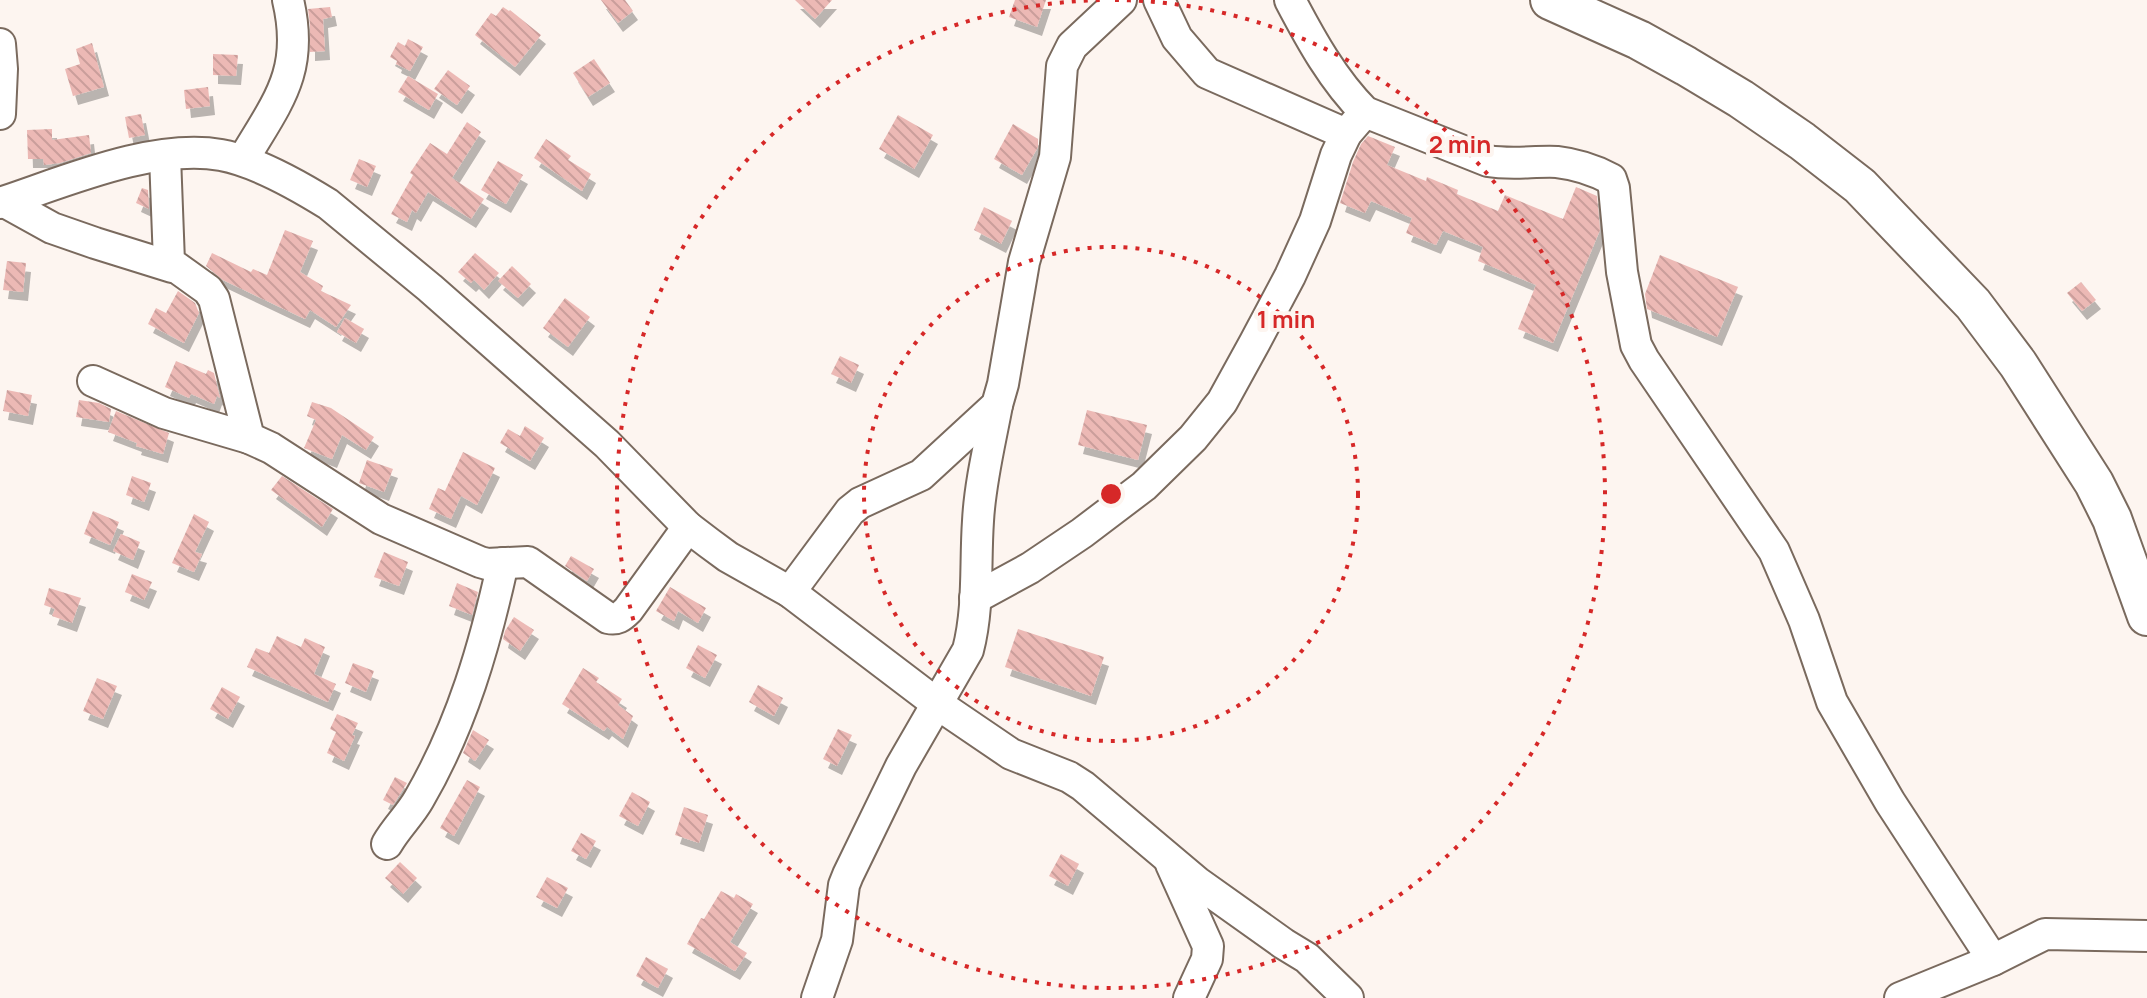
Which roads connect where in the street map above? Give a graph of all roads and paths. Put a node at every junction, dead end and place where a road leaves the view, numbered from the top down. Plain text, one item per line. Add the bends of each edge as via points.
1 (288, 0) edge
2 (1121, 0) edge
3 (1159, 0) edge
4 (1290, 0) edge
5 (1550, 0) edge
6 (0, 44) edge
7 (0, 114) edge
8 (1356, 123) junction
9 (165, 156) junction
10 (243, 160) junction
11 (3, 202) edge
12 (172, 267) junction
13 (93, 381) dead end
14 (997, 405) junction
15 (249, 438) junction
16 (688, 527) junction
17 (503, 563) junction
18 (790, 592) junction
19 (975, 598) junction
20 (2147, 616) edge
21 (936, 703) junction
22 (387, 844) dead end
23 (1168, 857) junction
24 (2147, 936) edge
25 (1307, 958) junction
26 (1993, 960) junction
27 (821, 994) edge
28 (1189, 998) edge
29 (1315, 998) edge
30 (1348, 998) edge
31 (1900, 998) edge

1 - 10 street via 294,32 292,67
2 - 14 street via 1072,46 1062,66 1055,157 1024,262
3 - 8 street via 1177,38 1207,73
4 - 8 street via 1352,99
5 - 20 main road via 1639,40 1741,99 1860,186 1973,304 2018,364 2094,483
6 - 7 street
8 - 19 street via 1336,155 1290,276 1222,402 1144,486 1030,568
8 - 26 street via 1488,161 1559,162 1611,179 1636,345 1774,551 1832,702
9 - 10 street via 220,154
9 - 11 street via 126,162
9 - 12 street
10 - 16 street via 328,204 396,260 607,444
11 - 12 street via 52,228
12 - 15 street via 212,294
13 - 15 street via 164,413
14 - 18 street via 921,475 850,511
14 - 19 street via 980,493
15 - 17 street via 397,527 480,562
16 - 17 street via 628,610 615,619 528,562
16 - 18 street
17 - 22 street via 461,714 418,801
18 - 21 street
19 - 21 street via 968,650
21 - 23 street via 1011,754 1083,786
21 - 27 street via 844,885 837,940
23 - 25 street
23 - 28 street via 1208,946
24 - 26 street via 2045,934
25 - 29 street
25 - 30 street
26 - 31 street

